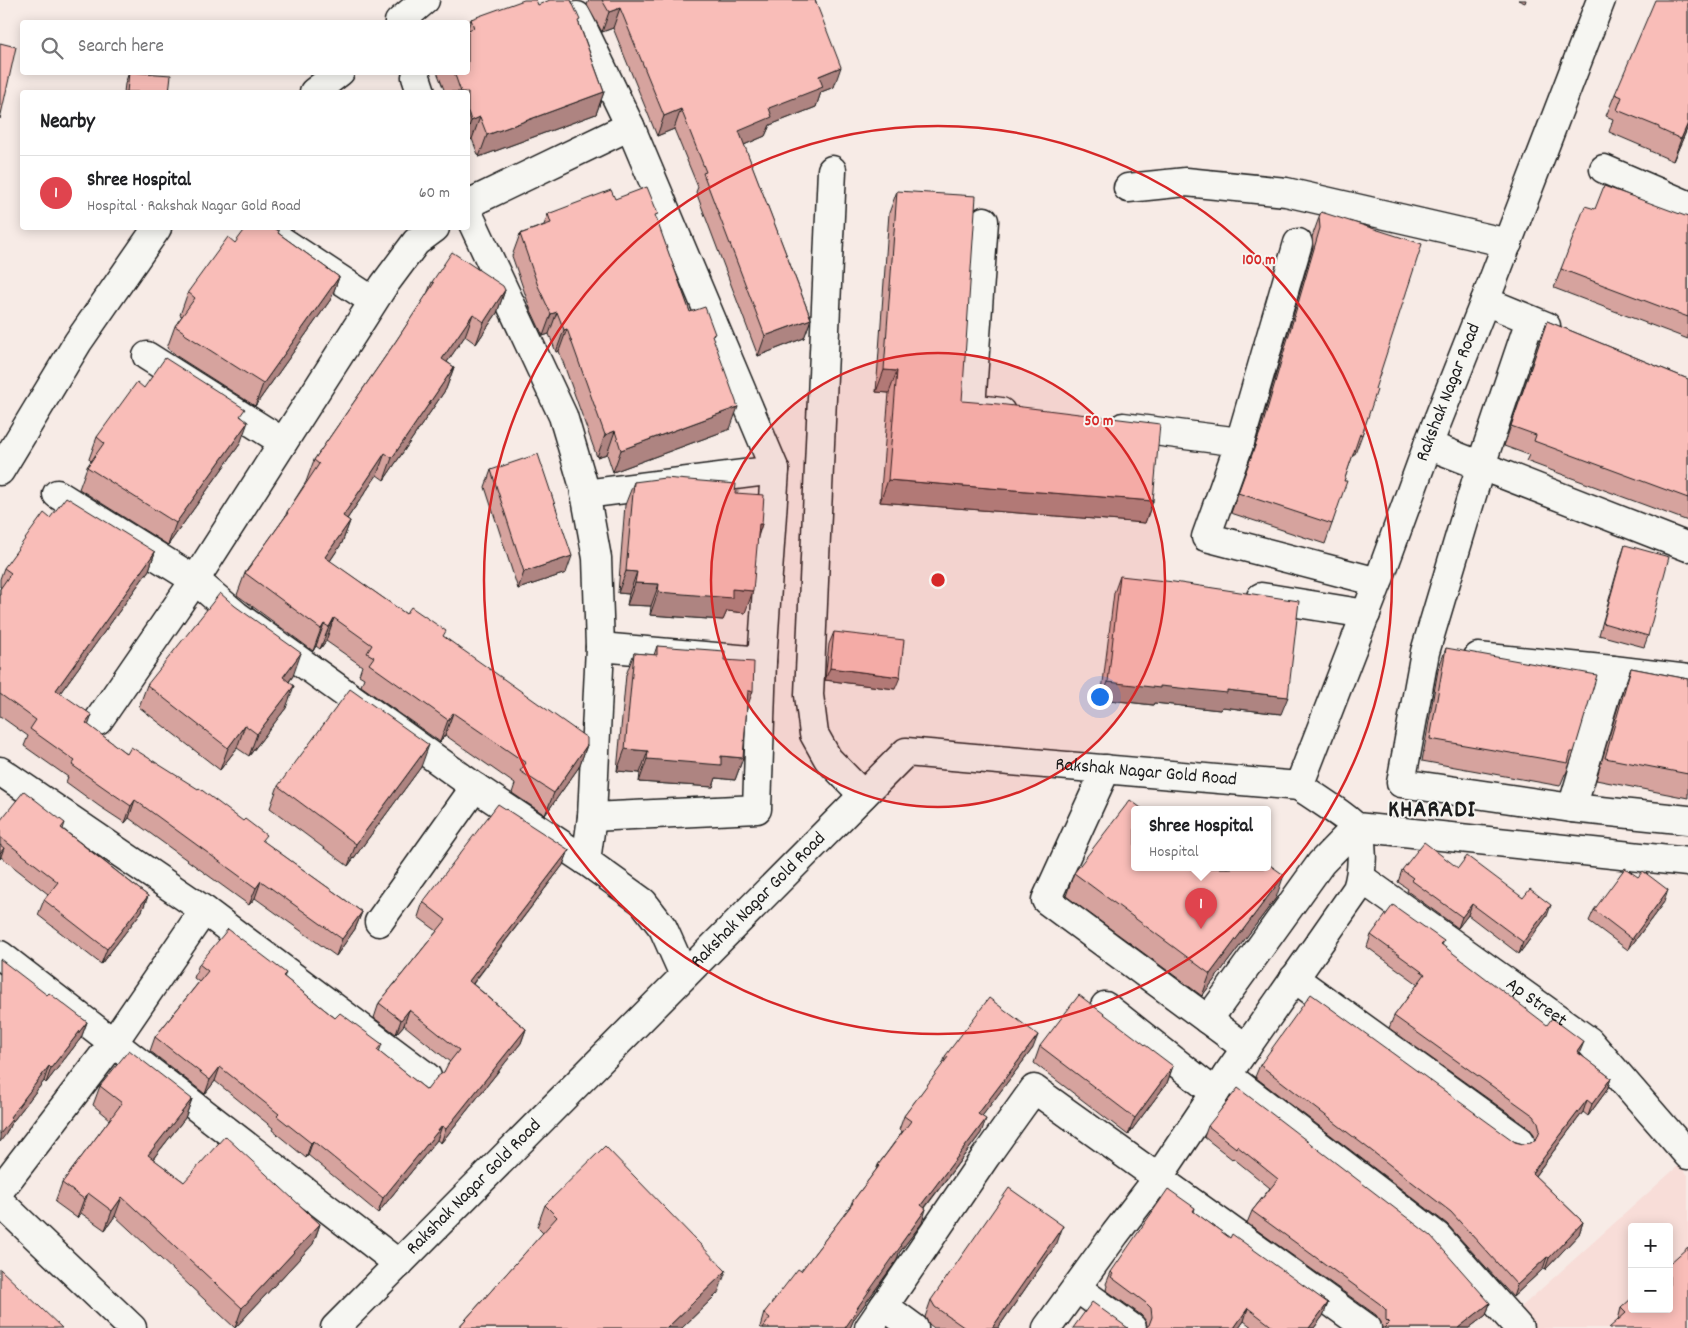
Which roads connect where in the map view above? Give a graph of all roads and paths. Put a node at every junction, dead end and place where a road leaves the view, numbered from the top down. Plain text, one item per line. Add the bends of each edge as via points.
1 (425, 0) edge
2 (1601, 0) edge
3 (577, 16) edge
4 (401, 20) edge
5 (336, 75) edge
6 (317, 90) edge
7 (630, 126) junction
8 (1604, 169) dead end
9 (832, 170) dead end
10 (1128, 188) dead end
11 (470, 203) edge
12 (1688, 205) edge
13 (470, 218) edge
14 (984, 220) dead end
15 (156, 230) edge
16 (265, 230) edge
17 (432, 230) edge
18 (1298, 243) dead end
19 (1508, 243) junction
20 (374, 301) junction
21 (1486, 301) junction
22 (1530, 320) junction
23 (1565, 334) edge
24 (147, 356) dead end
25 (1028, 416) edge
26 (1096, 424) edge
27 (283, 442) junction
28 (1240, 442) junction
29 (1428, 444) junction
30 (1481, 465) junction
31 (775, 470) junction
32 (0, 471) edge
33 (57, 494) dead end
34 (585, 494) junction
35 (1688, 547) edge
36 (195, 580) junction
37 (1378, 582) junction
38 (1238, 594) edge
39 (1366, 614) junction
40 (600, 647) junction
41 (1425, 652) junction
42 (762, 661) junction
43 (1613, 670) junction
44 (1688, 680) edge
45 (98, 721) dead end
46 (1106, 769) junction
47 (0, 771) edge
48 (1299, 786) junction
49 (475, 787) junction
50 (863, 795) junction
51 (1572, 808) junction
52 (592, 816) junction
53 (1688, 820) edge
54 (1356, 826) junction
55 (586, 861) junction
56 (1688, 862) edge
57 (1361, 878) junction
58 (204, 910) junction
59 (378, 922) dead end
60 (0, 955) edge
61 (684, 975) junction
62 (1294, 978) junction
63 (1105, 1006) dead end
64 (1208, 1020) junction
65 (113, 1042) junction
66 (1246, 1048) junction
67 (426, 1077) dead end
68 (1221, 1084) junction
69 (1520, 1141) edge
70 (1688, 1154) edge
71 (1158, 1178) junction
72 (0, 1190) edge
73 (0, 1202) edge
74 (399, 1264) junction
75 (1077, 1288) junction
76 (884, 1306) junction
77 (132, 1328) edge
78 (335, 1328) edge
79 (868, 1328) edge
80 (914, 1328) edge
81 (1048, 1328) edge
82 (1132, 1328) edge
83 (1367, 1328) edge
84 (1518, 1328) edge

1 - 4 street
2 - 19 street, Rakshak Nagar Road
3 - 7 street
5 - 6 street
7 - 11 street
7 - 31 street
8 - 12 street
9 - 50 street via 808,695 814,734 828,759
10 - 19 street via 1186,182 1286,192
13 - 34 street via 563,416
14 - 25 street via 971,408
15 - 32 street via 78,342
16 - 20 street
17 - 20 street via 416,242
18 - 28 street
19 - 21 street, Rakshak Nagar Road
20 - 27 street
21 - 22 street
21 - 29 street, Rakshak Nagar Road
22 - 23 street
22 - 30 street
24 - 27 street
26 - 28 street
27 - 36 street
28 - 37 street via 1206,537
29 - 30 street
29 - 37 street, Rakshak Nagar Road
30 - 35 street
30 - 41 street
31 - 34 street
31 - 42 street
33 - 36 street
34 - 40 street via 597,558
36 - 45 street
36 - 49 street via 236,615
37 - 39 street, Rakshak Nagar Road
38 - 39 street
39 - 48 street, Rakshak Nagar Road
40 - 42 street
40 - 52 street
41 - 43 street
41 - 51 street via 1401,783
42 - 52 street via 757,809
43 - 44 street
43 - 51 street
46 - 48 street, Rakshak Nagar Gold Road
46 - 50 street, Rakshak Nagar Gold Road via 906,752
46 - 64 street via 1046,900
47 - 58 street
48 - 54 street
49 - 55 street
49 - 59 street
50 - 61 street, Rakshak Nagar Gold Road
51 - 53 street
52 - 55 street
54 - 56 street
54 - 57 street via 1361,844
54 - 64 street via 1321,864
55 - 61 street via 642,902 662,928
57 - 62 street via 1357,889
57 - 70 street, Ap Street via 1589,1041
58 - 65 street
58 - 67 street
60 - 65 street
61 - 74 street, Rakshak Nagar Gold Road
62 - 66 street
62 - 69 street
63 - 68 street
64 - 66 street
65 - 72 street
65 - 74 street
66 - 68 street
68 - 71 street
68 - 84 street via 1437,1236
71 - 75 street
71 - 76 street via 1034,1089
71 - 83 street
73 - 77 street
74 - 78 street, Rakshak Nagar Gold Road
75 - 81 street
75 - 82 street
76 - 79 street
76 - 80 street

